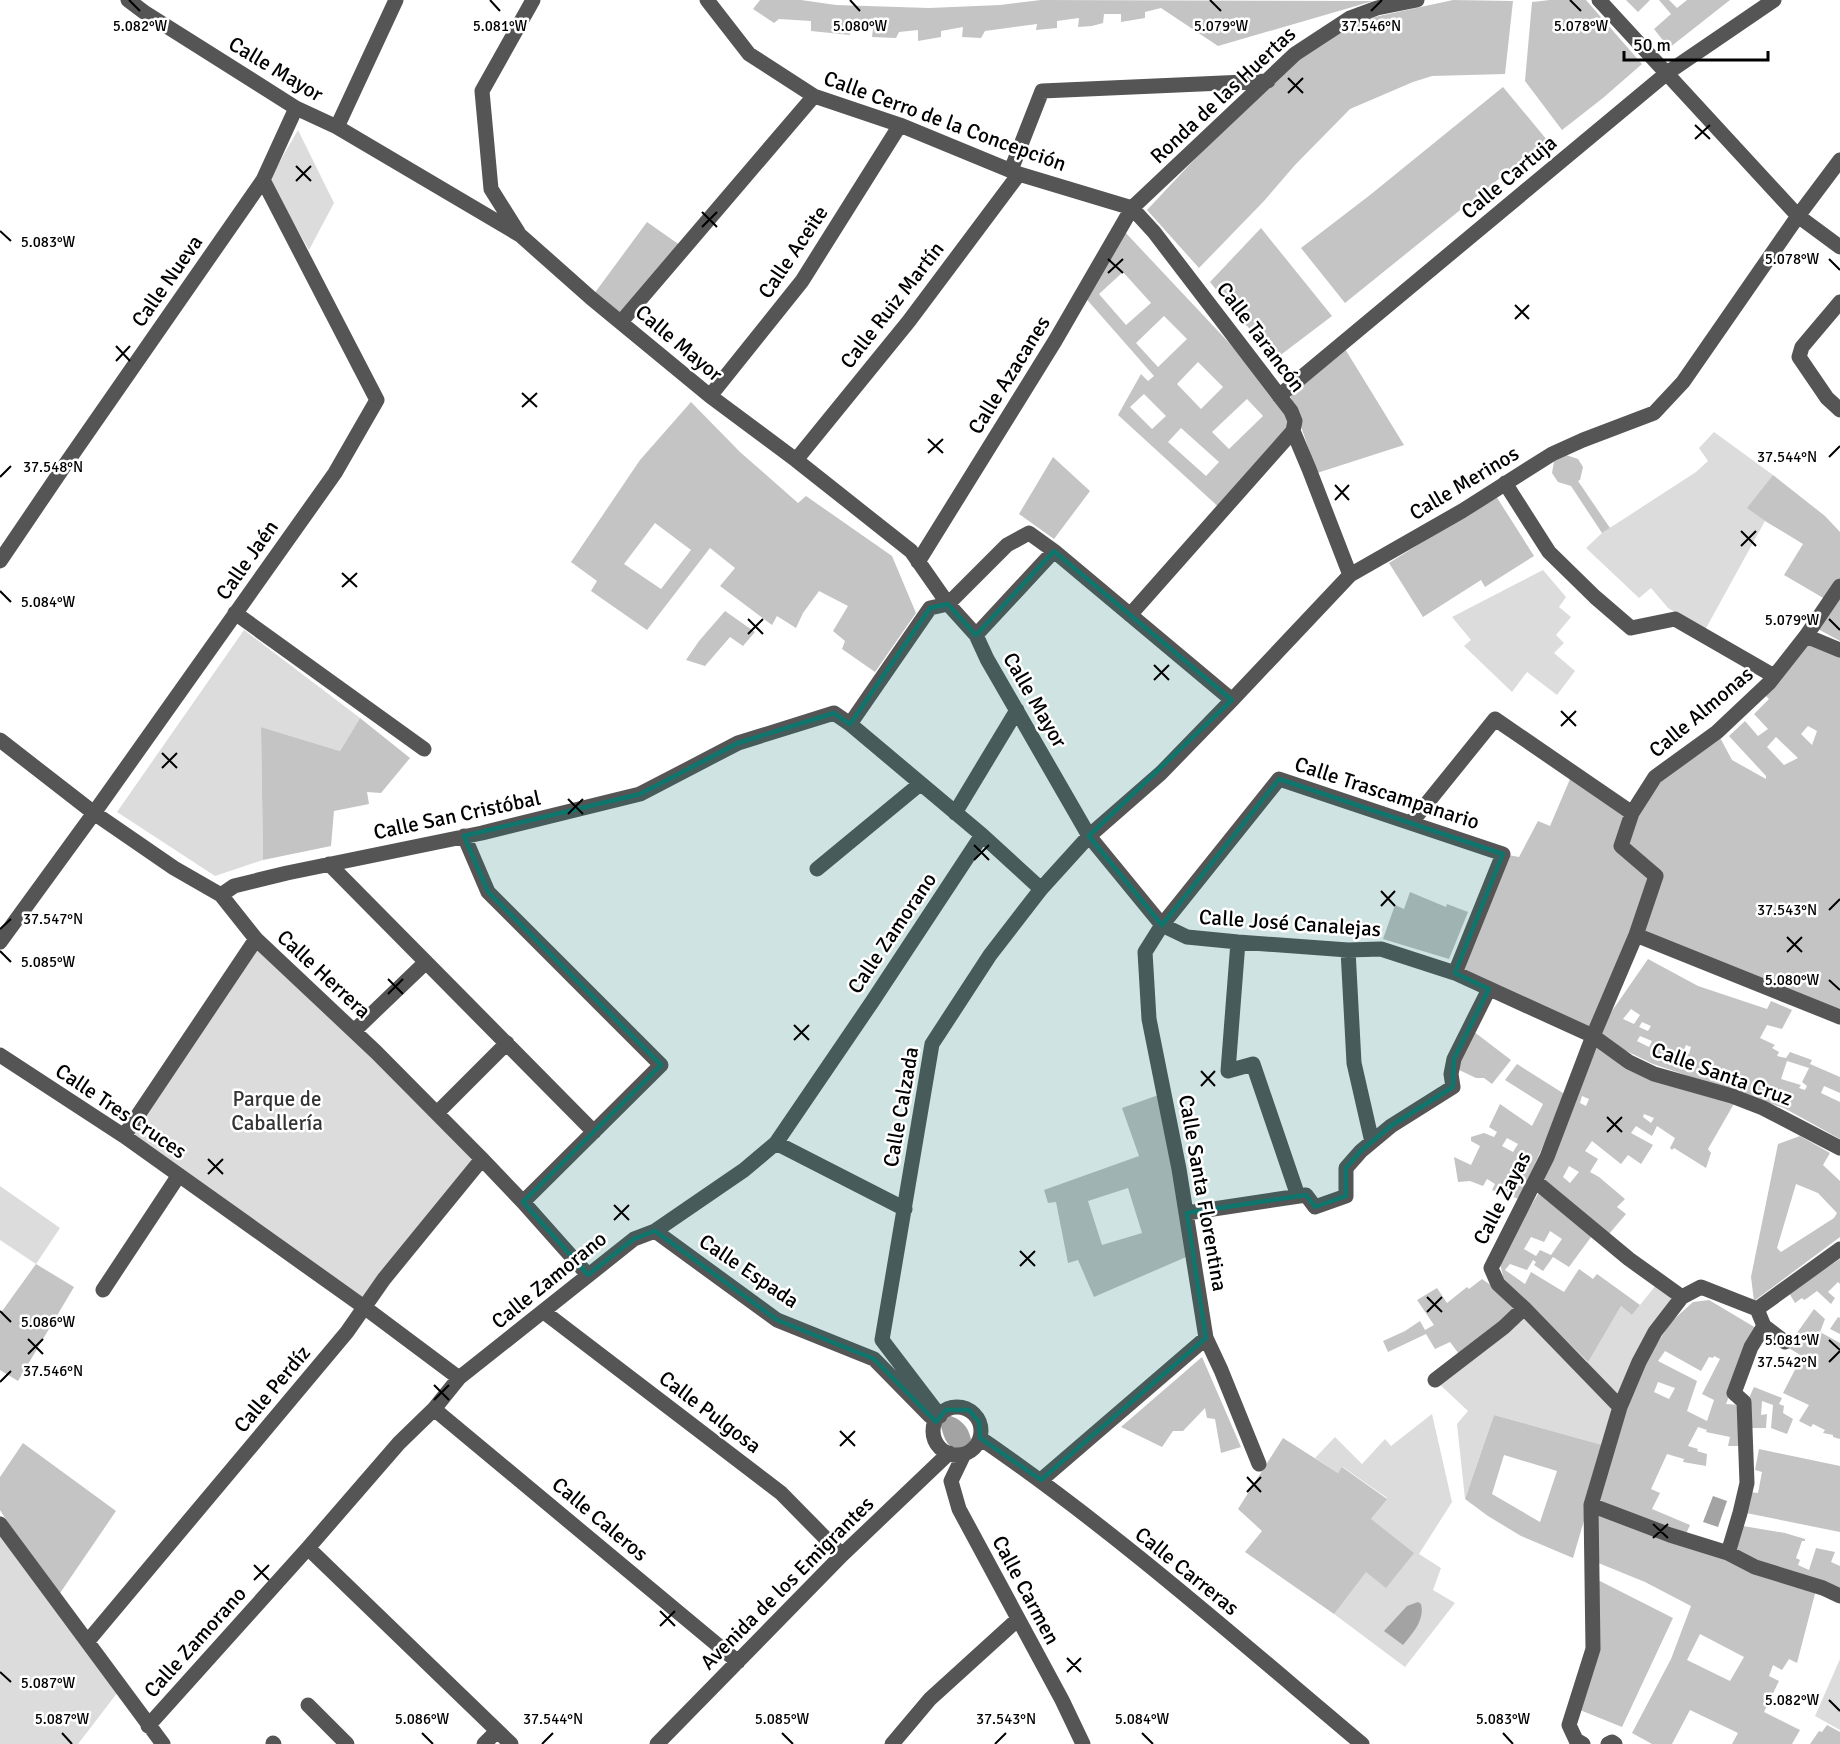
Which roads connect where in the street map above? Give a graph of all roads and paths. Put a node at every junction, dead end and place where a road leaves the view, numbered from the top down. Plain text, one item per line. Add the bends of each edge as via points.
1 (128, 0) edge
2 (396, 0) edge
3 (533, 0) edge
4 (707, 0) edge
5 (1417, 0) edge
6 (1599, 0) edge
7 (1774, 0) edge
8 (148, 6) edge
9 (1667, 73) junction
10 (1268, 81) junction
11 (814, 96) junction
12 (296, 108) junction
13 (900, 125) junction
14 (337, 127) junction
15 (1840, 160) edge
16 (1015, 172) junction
17 (262, 180) junction
18 (1132, 208) junction
19 (1798, 216) junction
20 (520, 235) junction
21 (1840, 247) edge
22 (1840, 302) edge
23 (621, 322) junction
24 (710, 396) junction
25 (1279, 396) junction
26 (1840, 410) edge
27 (1293, 431) junction
28 (795, 460) junction
29 (1505, 483) junction
30 (1054, 551) junction
31 (0, 561) edge
32 (918, 562) junction
33 (1350, 575) junction
34 (1840, 586) edge
35 (948, 604) junction
36 (235, 613) junction
37 (1130, 615) junction
38 (976, 635) junction
39 (1806, 636) junction
40 (1840, 650) edge
41 (1774, 676) junction
42 (1232, 700) junction
43 (1017, 710) junction
44 (850, 724) junction
45 (0, 740) edge
46 (424, 749) dead end
47 (920, 784) junction
48 (94, 813) junction
49 (956, 813) junction
50 (1632, 813) junction
51 (1411, 823) junction
52 (982, 835) junction
53 (464, 836) junction
54 (1089, 837) junction
55 (329, 864) junction
56 (817, 869) dead end
57 (1041, 889) junction
58 (221, 895) junction
59 (1162, 925) junction
60 (1636, 935) junction
61 (256, 939) junction
62 (0, 942) edge
63 (1238, 942) junction
64 (1348, 950) junction
65 (426, 962) junction
66 (1455, 973) junction
67 (1489, 989) junction
68 (1840, 1017) edge
69 (354, 1031) junction
70 (1593, 1036) junction
71 (507, 1043) junction
72 (0, 1055) edge
73 (437, 1113) junction
74 (594, 1132) junction
75 (124, 1136) junction
76 (1372, 1142) junction
77 (776, 1143) junction
78 (1840, 1148) edge
79 (483, 1159) junction
80 (179, 1175) junction
81 (1535, 1181) junction
82 (1298, 1196) junction
83 (524, 1202) junction
84 (905, 1209) junction
85 (1187, 1213) junction
86 (655, 1231) junction
87 (1840, 1249) edge
88 (588, 1275) junction
89 (102, 1290) dead end
90 (1682, 1297) junction
91 (364, 1307) junction
92 (1524, 1308) junction
93 (1757, 1309) junction
94 (544, 1312) junction
95 (1764, 1326) junction
96 (1206, 1338) junction
97 (1785, 1342) dead end
98 (459, 1378) junction
99 (1436, 1380) dead end
100 (1620, 1407) junction
101 (434, 1409) junction
102 (938, 1419) junction
103 (980, 1438) junction
104 (957, 1454) junction
105 (1259, 1464) dead end
106 (1041, 1480) junction
107 (1591, 1505) junction
108 (0, 1524) edge
109 (308, 1548) junction
110 (1728, 1553) junction
111 (842, 1555) junction
112 (1840, 1596) edge
113 (1018, 1619) junction
114 (88, 1641) junction
115 (738, 1662) junction
116 (308, 1705) dead end
117 (148, 1726) junction
118 (497, 1731) junction
119 (163, 1744) edge
120 (347, 1744) edge
121 (484, 1744) edge
122 (511, 1744) edge
123 (657, 1744) edge
124 (892, 1744) edge
125 (1083, 1744) edge
126 (1362, 1744) edge
127 (1582, 1744) edge
128 (1608, 1744) edge
129 (1615, 1744) edge

1 - 8 street, Calle Mayor
2 - 14 street
3 - 20 street via 482,91 491,189
4 - 11 street, Calle Cerro de la Concepción via 748,54
5 - 10 street, Ronda de las Huertas via 1350,18 1295,54
6 - 9 street
7 - 9 street, Calle Cartuja
8 - 12 street, Calle Mayor
9 - 19 street
9 - 25 street, Calle Cartuja
10 - 16 street, Calle Ruiz Martín via 1042,91
10 - 18 street, Ronda de las Huertas
11 - 13 street, Calle Cerro de la Concepción
11 - 23 street
12 - 14 street, Calle Mayor
12 - 17 street, Calle Nueva
13 - 16 street, Calle Cerro de la Concepción
13 - 24 street, Calle Aceite via 802,281
14 - 20 street, Calle Mayor
15 - 19 street, Calle Merinos
16 - 18 street, Calle Cerro de la Concepción
16 - 28 street, Calle Ruiz Martín via 909,321
17 - 31 street, Calle Nueva
17 - 36 street, Calle Jaén via 377,400 335,473
18 - 25 street, Calle Tarancón
18 - 32 street, Calle Azacanes via 1055,342
19 - 21 street
19 - 29 street, Calle Merinos via 1683,382 1654,413 1552,454
20 - 23 street, Calle Mayor
22 - 26 street via 1802,347 1799,357
23 - 24 street, Calle Mayor
24 - 28 street, Calle Mayor
25 - 27 street, Calle Tarancón via 1295,421
27 - 33 street, Calle Tarancón
27 - 37 street
28 - 32 street, Calle Mayor via 911,551
29 - 33 street, Calle Merinos
29 - 41 street via 1549,552 1631,628 1675,619
30 - 35 street via 1029,533 1007,545
30 - 37 street
30 - 38 street
32 - 35 street, Calle Mayor
33 - 42 street, Calle Merinos
34 - 39 street, Calle Almonas
35 - 38 street, Calle Mayor
35 - 44 street via 930,608
36 - 46 street
36 - 48 street, Calle Jaén
37 - 42 street
38 - 43 street, Calle Mayor
39 - 40 street
39 - 41 street, Calle Almonas
41 - 50 street, Calle Almonas via 1717,732 1655,777
42 - 54 street, Calle Merinos via 1161,773
43 - 49 street
43 - 54 street, Calle Mayor
44 - 47 street
44 - 53 street, Calle San Cristóbal via 834,713 738,743 640,794
45 - 48 street, Calle Herrera
47 - 49 street
47 - 56 street
48 - 58 street, Calle Herrera
48 - 62 street, Calle Jaén
49 - 52 street
50 - 51 street via 1495,719
50 - 60 street, Calle Almonas via 1621,846 1656,876
51 - 59 street, Calle Trascampanario via 1279,779
51 - 66 street, Calle Trascampanario via 1503,854
52 - 57 street
52 - 77 street, Calle Zamorano
53 - 55 street, Calle San Cristóbal
53 - 74 street via 488,892 661,1065
54 - 57 street, Calle Calzada
54 - 59 street, Calle José Canalejas
55 - 58 street, Calle San Cristóbal via 234,886
55 - 65 street
57 - 84 street, Calle Calzada via 990,955 932,1044
58 - 61 street, Calle Herrera
59 - 63 street, Calle José Canalejas via 1187,937
59 - 85 street, Calle Santa Florentina via 1145,952 1149,1019
60 - 68 street
60 - 70 street, Calle Zayas
61 - 69 street, Calle Herrera
61 - 75 street
63 - 64 street, Calle José Canalejas
63 - 82 street via 1228,1071 1253,1064
64 - 66 street, Calle José Canalejas via 1381,949
64 - 76 street via 1354,1064
65 - 69 street
65 - 71 street
66 - 67 street, Calle José Canalejas
67 - 70 street, Calle Santa Cruz
67 - 76 street via 1454,1059 1453,1087 1390,1126
69 - 73 street, Calle Herrera
70 - 78 street, Calle Santa Cruz via 1629,1062 1654,1074 1763,1108
70 - 81 street, Calle Zayas
71 - 73 street
71 - 74 street
72 - 75 street, Calle Tres Cruces
73 - 79 street, Calle Herrera
74 - 83 street
75 - 80 street, Calle Tres Cruces
76 - 82 street via 1346,1168 1346,1196 1315,1207 1306,1195
77 - 84 street
77 - 86 street, Calle Zamorano via 744,1170
79 - 83 street, Calle Herrera
79 - 91 street, Calle Perdíz
80 - 89 street
80 - 91 street, Calle Tres Cruces
81 - 90 street via 1629,1259
81 - 92 street, Calle Zayas via 1491,1268 1498,1284
82 - 85 street
83 - 88 street, Calle Herrera
84 - 102 street, Calle Calzada via 882,1340
85 - 96 street, Calle Santa Florentina
86 - 88 street, Calle Zamorano via 634,1239
86 - 102 street, Calle Espada via 777,1320 874,1359
87 - 93 street
88 - 94 street, Calle Zamorano
90 - 93 street via 1701,1287
90 - 100 street via 1655,1332
91 - 98 street, Calle Tres Cruces
91 - 114 street, Calle Perdíz
92 - 99 street
92 - 100 street, Calle Zayas
93 - 95 street
94 - 98 street, Calle Zamorano
94 - 111 street, Calle Pulgosa via 781,1493
95 - 97 street
95 - 110 street via 1751,1347 1734,1393 1744,1402 1747,1483
96 - 105 street, Calle Santa Florentina
96 - 106 street
98 - 101 street, Calle Zamorano
100 - 107 street
101 - 109 street, Calle Zamorano via 399,1443
101 - 115 street, Calle Caleros
102 - 103 street via 946,1410 969,1410 979,1422
102 - 104 street via 934,1437 937,1444
103 - 104 street via 971,1450
103 - 106 street, Calle Carreras
104 - 111 street, Avenida de los Emigrantes
104 - 113 street, Calle Carmen via 951,1481 959,1509
106 - 126 street, Calle Carreras
107 - 110 street
107 - 127 street via 1593,1649 1569,1725
108 - 114 street
109 - 117 street, Calle Zamorano
109 - 118 street
110 - 112 street via 1755,1567
111 - 115 street, Avenida de los Emigrantes
113 - 124 street via 930,1699
113 - 125 street, Calle Carmen
114 - 117 street
115 - 123 street, Avenida de los Emigrantes
116 - 120 street
117 - 119 street
118 - 121 street
118 - 122 street
128 - 129 street

